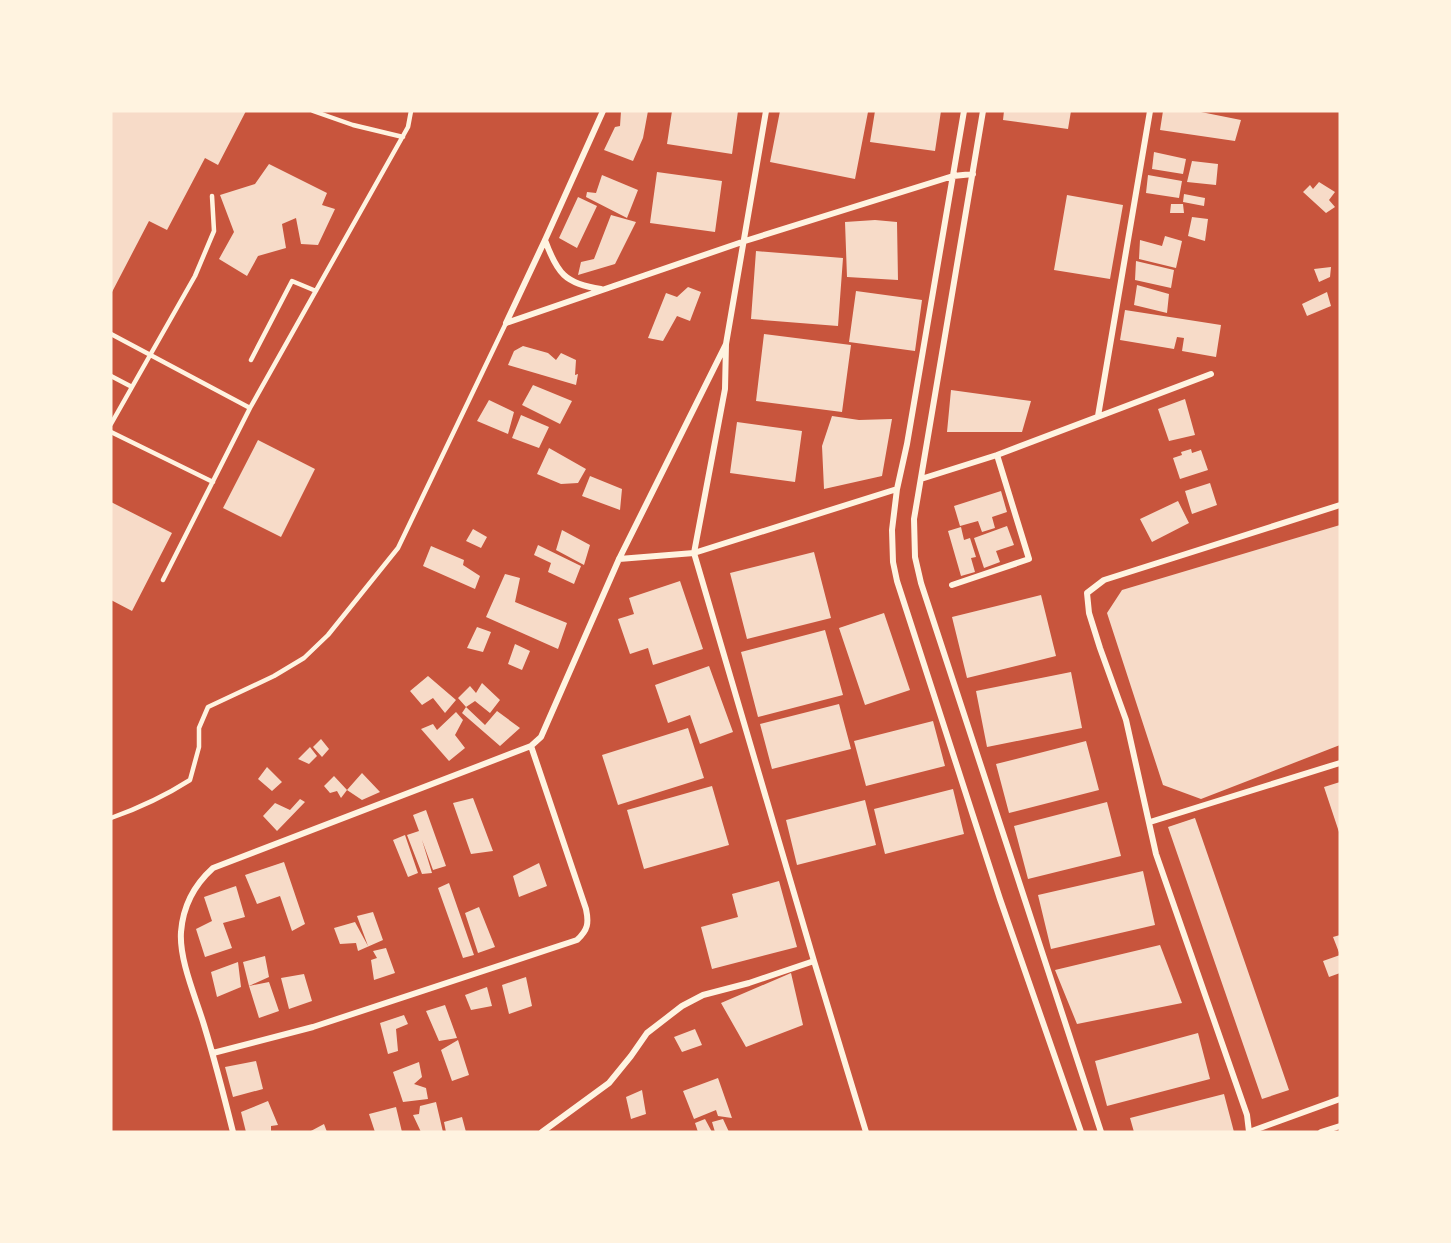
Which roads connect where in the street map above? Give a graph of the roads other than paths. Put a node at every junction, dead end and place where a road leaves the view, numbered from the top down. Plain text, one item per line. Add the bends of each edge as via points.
1 (313, 111) edge
2 (411, 111) edge
3 (603, 111) edge
4 (766, 111) edge
5 (964, 111) edge
6 (983, 111) edge
7 (1150, 111) edge
8 (403, 137) junction
9 (973, 174) junction
10 (953, 176) junction
11 (212, 196) dead end
12 (546, 240) junction
13 (745, 241) junction
14 (604, 289) junction
15 (316, 291) junction
16 (506, 323) junction
17 (111, 334) edge
18 (726, 344) junction
19 (149, 354) junction
20 (251, 360) dead end
21 (1211, 374) dead end
22 (111, 376) edge
23 (132, 387) junction
24 (250, 408) junction
25 (1098, 416) junction
26 (111, 424) edge
27 (111, 432) edge
28 (997, 454) junction
29 (921, 479) junction
30 (213, 482) junction
31 (897, 489) junction
32 (1340, 505) edge
33 (694, 554) junction
34 (620, 559) junction
35 (163, 580) dead end
36 (952, 585) dead end
37 (531, 746) junction
38 (1340, 763) edge
39 (111, 818) edge
40 (1150, 822) junction
41 (814, 962) junction
42 (213, 1053) junction
43 (1340, 1099) edge
44 (1340, 1126) edge
45 (233, 1132) edge
46 (542, 1132) edge
47 (866, 1132) edge
48 (1081, 1132) edge
49 (1101, 1132) edge
50 (1249, 1132) edge
51 (1321, 1132) edge

1 - 8 lane
2 - 8 lane
3 - 12 street
4 - 13 street
5 - 10 street
6 - 9 street
7 - 25 street
8 - 15 lane
9 - 10 street
9 - 29 street
10 - 13 street
10 - 31 street
11 - 19 lane via 214,231 195,276
12 - 14 street via 561,273 574,283
12 - 16 street
13 - 14 street
13 - 18 street
14 - 16 street
15 - 20 lane via 292,281
15 - 24 lane
16 - 39 lane via 398,548 328,635 303,658 208,707 199,728 199,747 190,780
17 - 19 lane
18 - 33 street via 725,389
18 - 34 street
19 - 23 lane
19 - 24 lane
21 - 25 street
22 - 23 lane
23 - 26 lane
24 - 30 lane
25 - 28 street
27 - 30 lane
28 - 29 street
28 - 36 street via 1029,559
29 - 49 street via 913,538 921,583
30 - 35 lane
31 - 33 street
31 - 48 street via 892,530 897,581 1000,899
32 - 40 street via 1104,580 1087,593 1089,613 1126,720
33 - 34 street
33 - 41 street
34 - 37 street via 541,737
37 - 42 street via 213,868 201,879 184,911 181,934 183,956
37 - 42 street via 586,909 589,922 578,940 313,1027
38 - 40 street
40 - 50 street via 1156,854 1247,1115
41 - 46 street via 682,1006 647,1033 609,1083
41 - 47 street
42 - 45 street
43 - 50 street
44 - 51 street

